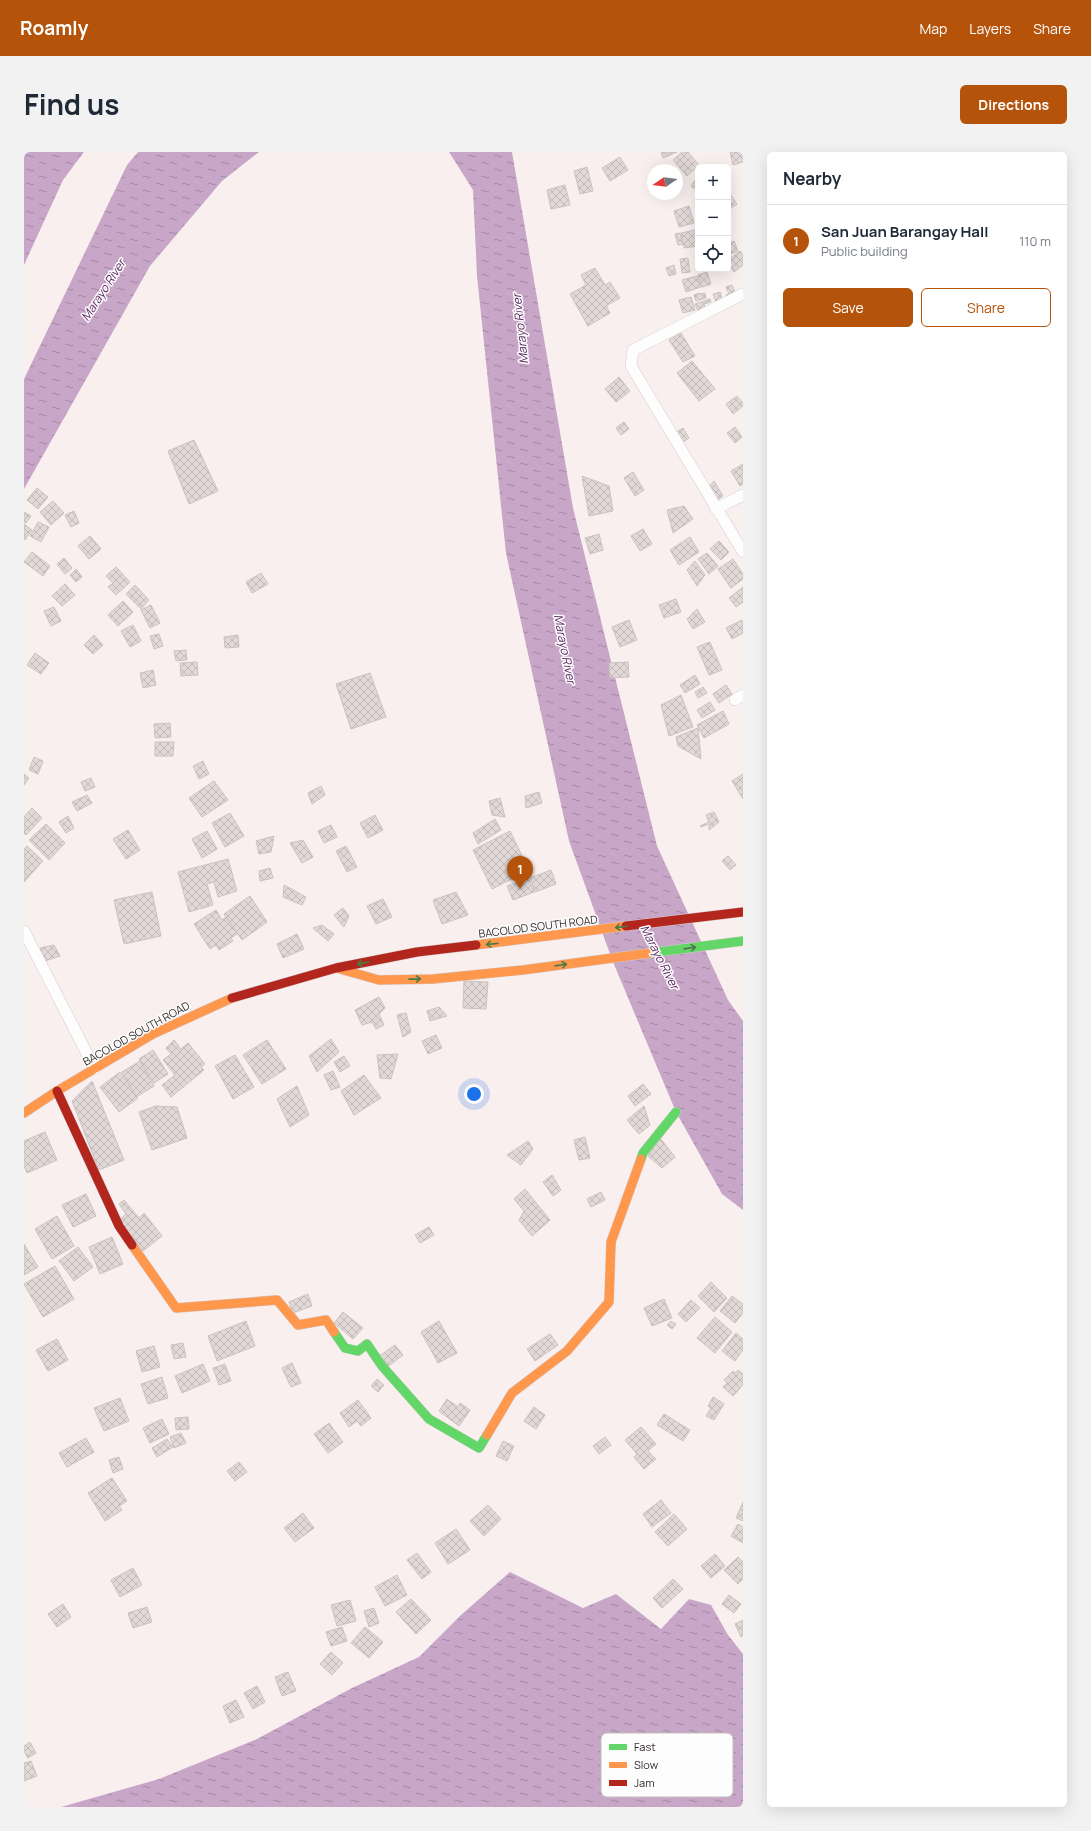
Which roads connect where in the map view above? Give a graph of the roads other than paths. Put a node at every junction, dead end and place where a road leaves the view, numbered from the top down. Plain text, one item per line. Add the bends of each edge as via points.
1 (743, 294) edge
2 (743, 495) edge
3 (716, 509) junction
4 (743, 552) edge
5 (743, 912) edge
6 (24, 931) edge
7 (743, 941) edge
8 (336, 968) junction
9 (95, 1069) junction
10 (57, 1091) junction
11 (676, 1112) dead end
12 (24, 1113) edge

1 - 3 street via 633,350 632,366
2 - 3 street
3 - 4 street
5 -> 8 main road, BACOLOD SOUTH ROAD via 417,952
6 - 9 street
8 -> 7 main road via 379,980 433,979 523,970
8 - 9 main road, BACOLOD SOUTH ROAD via 232,998 154,1034
9 - 10 main road, BACOLOD SOUTH ROAD
10 - 11 main road via 119,1226 176,1308 278,1300 298,1325 326,1320 345,1348 358,1352 367,1344 382,1366 429,1419 479,1448 512,1393 567,1351 608,1302 611,1242 621,1212 643,1153
10 - 12 main road, BACOLOD SOUTH ROAD

